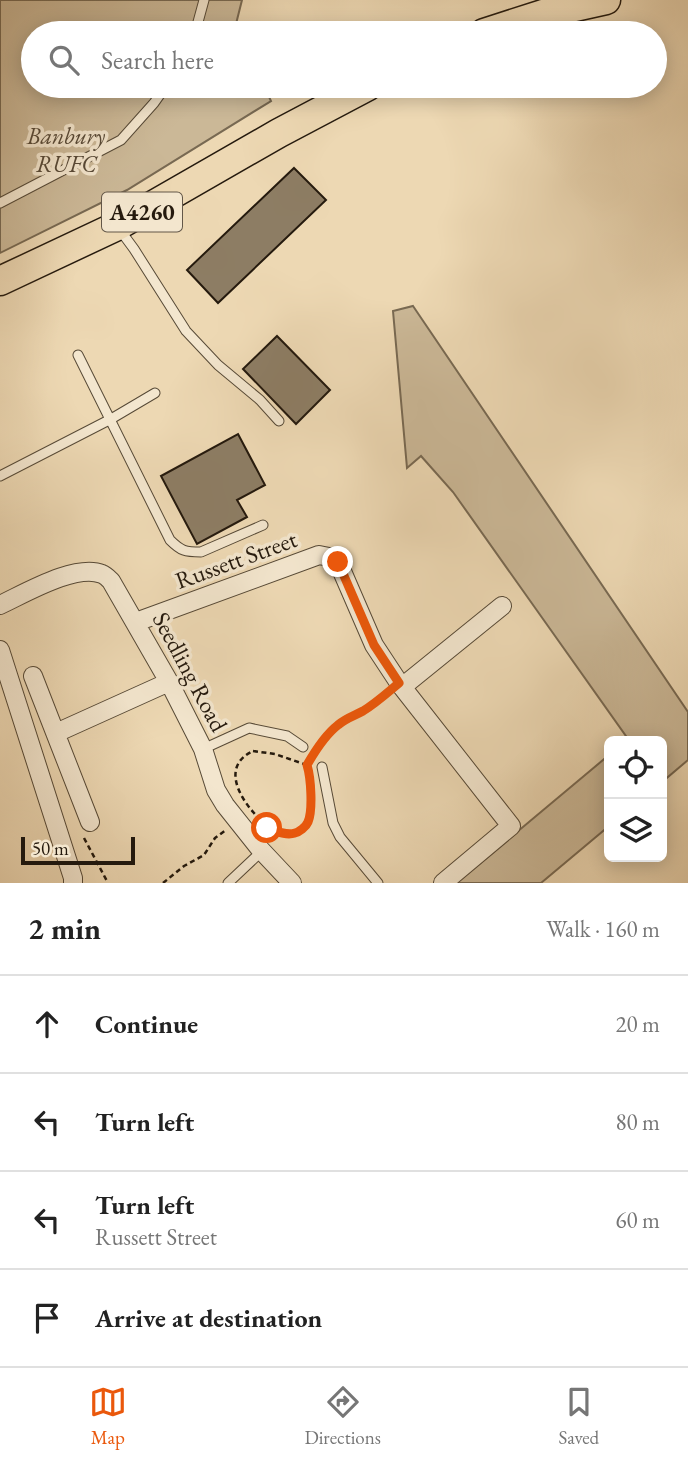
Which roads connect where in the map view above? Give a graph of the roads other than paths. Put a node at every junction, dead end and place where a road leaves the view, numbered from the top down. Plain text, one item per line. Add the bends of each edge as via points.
1 (204, 0) edge
2 (606, 0) edge
3 (198, 21) edge
4 (521, 21) edge
5 (157, 98) edge
6 (346, 98) edge
7 (0, 203) edge
8 (117, 226) junction
9 (0, 281) edge
10 (78, 355) dead end
11 (155, 393) dead end
12 (111, 419) junction
13 (279, 421) dead end
14 (0, 476) edge
15 (263, 525) dead end
16 (0, 605) edge
17 (502, 606) dead end
18 (136, 622) junction
19 (0, 650) edge
20 (33, 676) dead end
21 (169, 682) junction
22 (400, 685) junction
23 (56, 733) junction
24 (303, 747) dead end
25 (203, 749) junction
26 (322, 766) dead end
27 (90, 822) road end
28 (262, 851) junction
29 (73, 883) edge
30 (228, 883) edge
31 (292, 883) edge
32 (378, 883) edge
33 (443, 883) edge

1 - 3 lane
2 - 4 main road
5 - 7 lane via 121,139
6 - 8 main road, A4260
8 - 9 main road, A4260
8 - 13 lane via 186,331
10 - 12 lane
11 - 12 lane
12 - 14 lane
12 - 15 lane via 170,540 180,550 201,552
16 - 18 street, Seedling Road via 63,576 89,572 111,580
17 - 22 street
18 - 21 street, Seedling Road
18 - 22 street, Russett Street via 318,555 329,557 338,562 374,645
19 - 29 street
20 - 23 street
21 - 23 street
21 - 25 street, Seedling Road
22 - 33 street, Russett Street via 511,826
23 - 27 street
24 - 25 lane via 287,736 249,728
25 - 28 street, Seedling Road via 216,790
26 - 32 lane via 332,822
28 - 30 lane
28 - 31 street, Seedling Road

